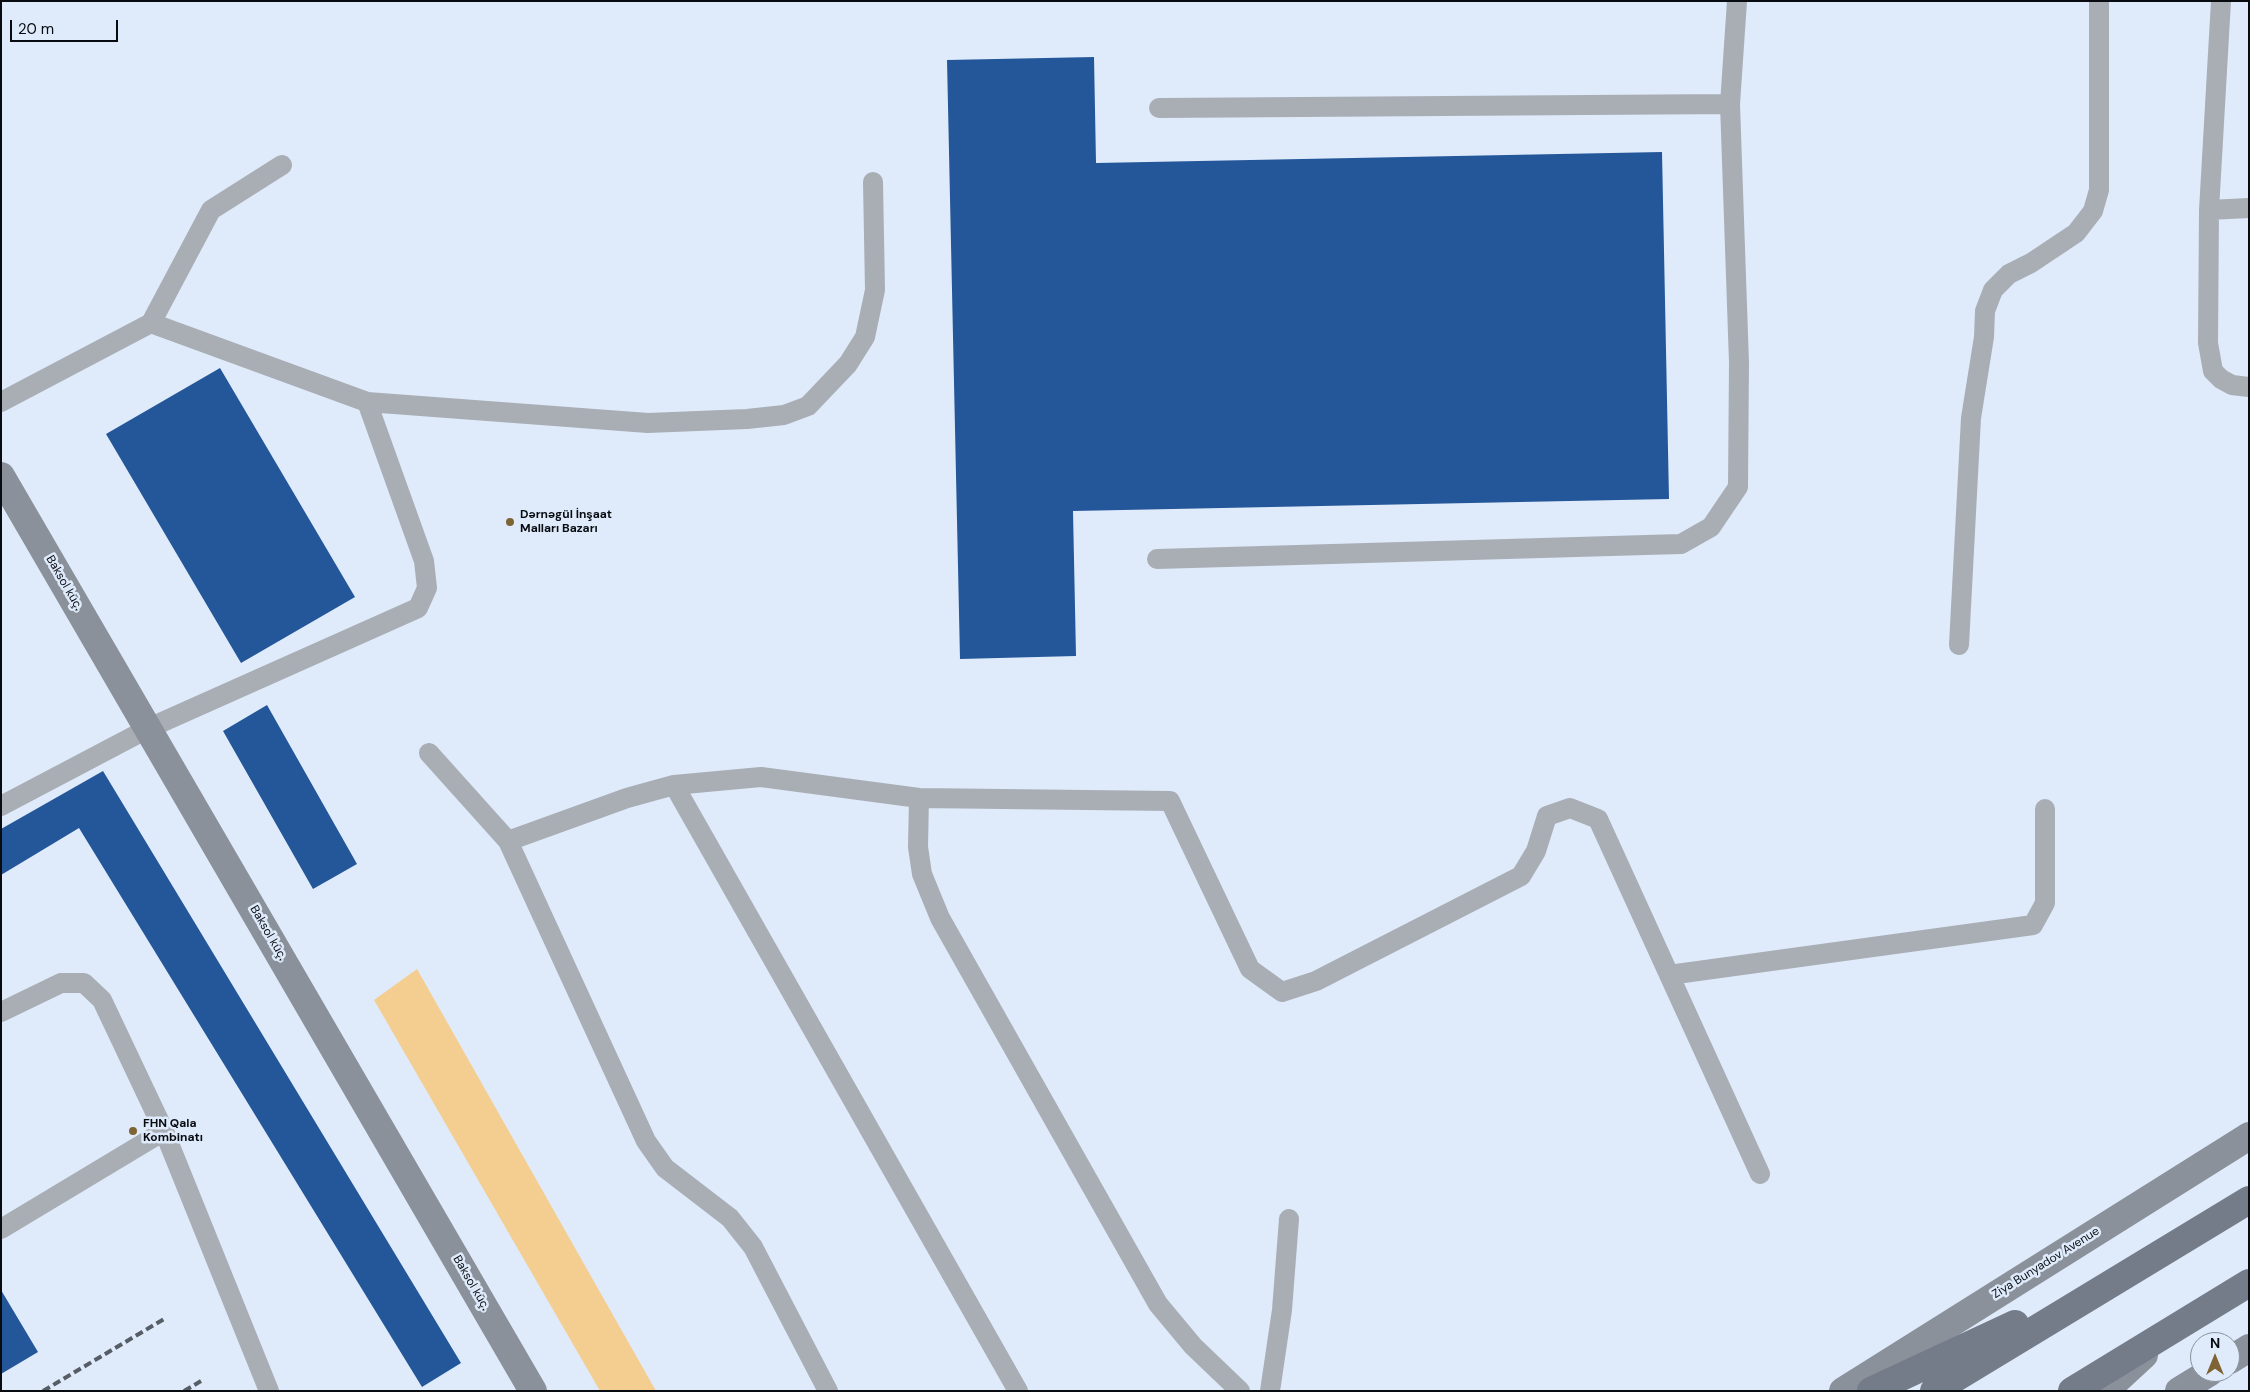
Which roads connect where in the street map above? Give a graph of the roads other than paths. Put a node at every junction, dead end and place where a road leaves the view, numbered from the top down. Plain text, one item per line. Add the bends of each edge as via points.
1 (1737, 1) edge
2 (2099, 1) edge
3 (2221, 1) edge
4 (1730, 104) junction
5 (1159, 108) dead end
6 (282, 165) dead end
7 (873, 182) dead end
8 (2249, 208) edge
9 (2209, 210) junction
10 (151, 323) junction
11 (2249, 387) edge
12 (1, 402) edge
13 (367, 402) junction
14 (1, 476) edge
15 (1157, 559) dead end
16 (1960, 645) dead end
17 (149, 728) junction
18 (429, 753) dead end
19 (674, 785) junction
20 (919, 798) junction
21 (1, 806) edge
22 (2045, 809) dead end
23 (508, 842) junction
24 (1669, 975) junction
25 (1, 1012) edge
26 (164, 1131) junction
27 (2249, 1136) edge
28 (1760, 1174) dead end
29 (2249, 1200) edge
30 (1289, 1219) dead end
31 (1, 1229) edge
32 (2137, 1268) junction
33 (2249, 1282) edge
34 (2174, 1327) junction
35 (2194, 1382) edge
36 (269, 1391) edge
37 (533, 1391) edge
38 (828, 1391) edge
39 (1018, 1391) edge
40 (1240, 1391) edge
41 (1270, 1391) edge
42 (1843, 1391) edge
43 (1871, 1391) edge
44 (1934, 1391) edge
45 (2072, 1391) edge
46 (2105, 1391) edge
47 (2179, 1391) edge

1 - 4 lane
2 - 16 lane via 2099,190 2093,211 2076,233 2009,274 1993,290 1985,312 1971,418
3 - 9 lane
4 - 5 lane
4 - 15 lane via 1739,363 1738,486 1711,527 1681,544
6 - 10 lane via 211,210
7 - 13 lane via 875,290 865,337 848,364 808,406 784,415 747,419 648,423
8 - 9 lane
9 - 11 lane via 2209,357 2213,371 2221,379 2232,385
10 - 12 lane
10 - 13 lane
13 - 17 lane via 424,562 427,588 418,608
14 - 17 main road, Baksol küç.
17 - 21 lane
17 - 37 main road, Baksol küç.
18 - 23 lane
19 - 20 lane via 761,777
19 - 23 lane via 626,798
19 - 39 lane
20 - 24 lane via 1170,801 1250,969 1282,992 1316,981 1522,876 1536,851 1547,816 1570,808 1598,819
20 - 40 lane via 918,848 922,874 940,918 1158,1304 1193,1346
22 - 24 lane via 2045,903 2033,925
23 - 38 lane via 646,1141 665,1168 730,1218 753,1247
24 - 28 lane
25 - 26 lane via 61,983 84,983 102,1000
26 - 31 lane
26 - 36 lane
27 - 42 main road, Ziya Bunyadov Avenue
29 - 32 main road
30 - 41 lane via 1282,1310
32 - 43 main road
32 - 44 main road
33 - 34 main road
34 - 45 main road
34 - 46 main road
35 - 47 main road

